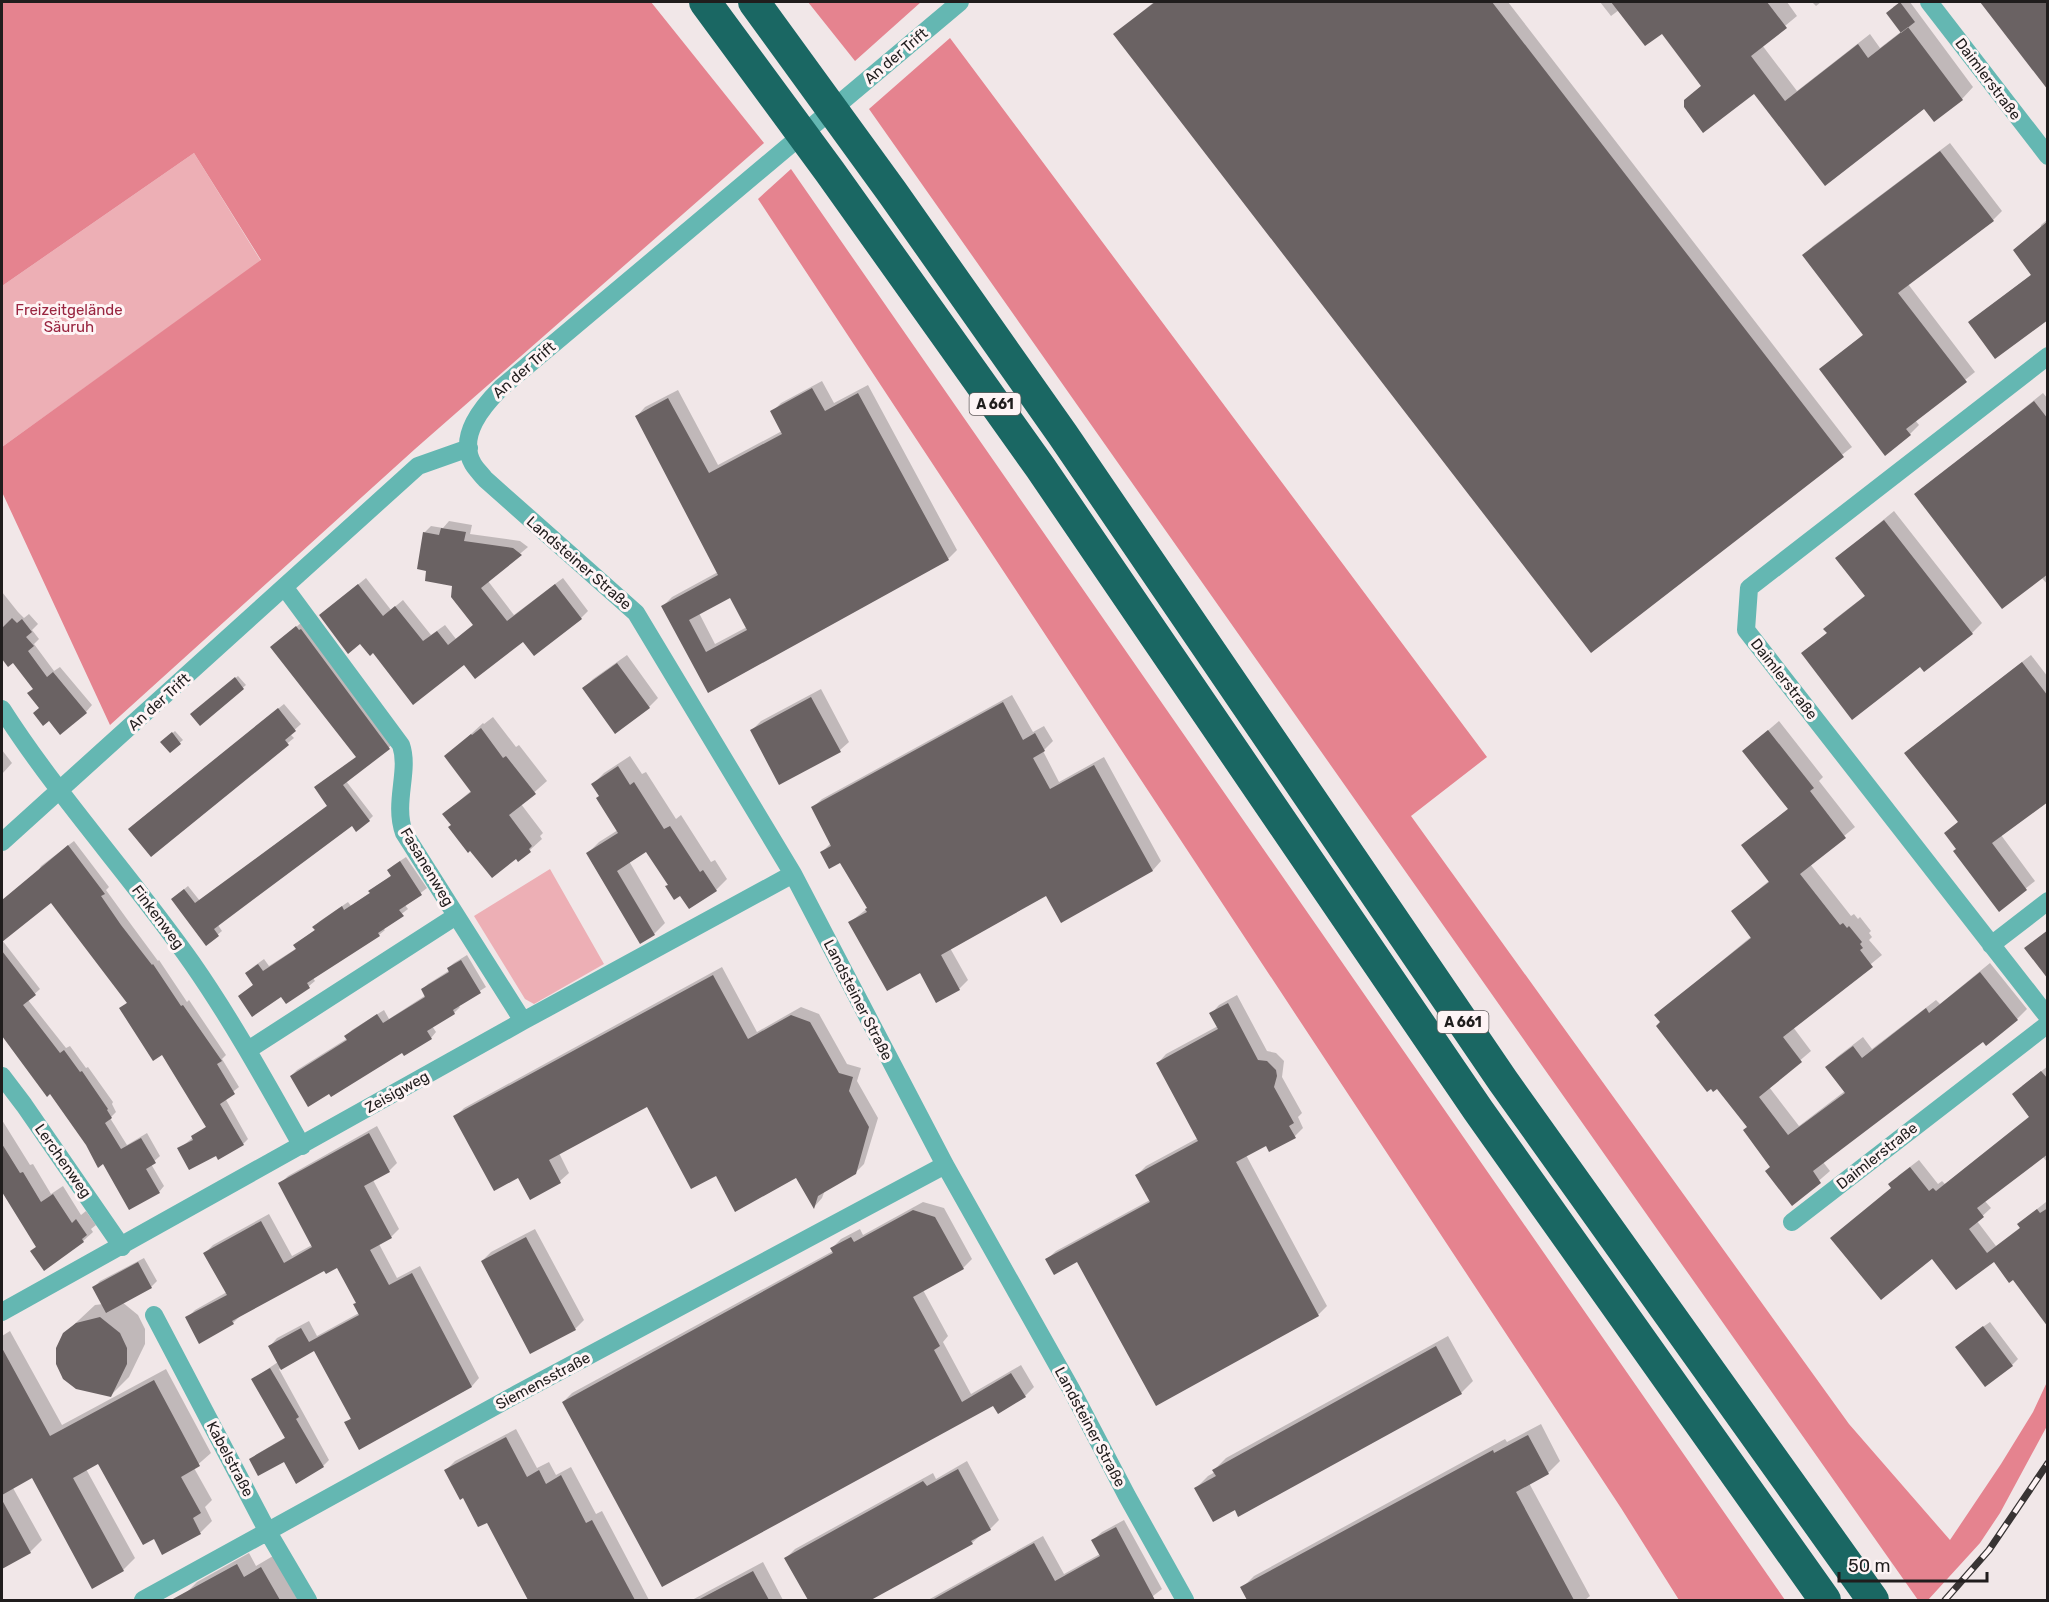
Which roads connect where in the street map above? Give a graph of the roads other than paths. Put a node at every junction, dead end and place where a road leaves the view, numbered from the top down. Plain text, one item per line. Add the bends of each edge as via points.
1 (705, 2) edge
2 (754, 2) edge
3 (960, 2) edge
4 (1929, 2) edge
5 (2048, 156) edge
6 (2048, 356) edge
7 (469, 448) junction
8 (285, 588) junction
9 (2, 709) edge
10 (59, 790) junction
11 (2, 842) edge
12 (793, 874) junction
13 (2048, 902) edge
14 (456, 916) junction
15 (1992, 945) junction
16 (2048, 1017) edge
17 (523, 1021) junction
18 (2048, 1024) edge
19 (248, 1050) junction
20 (2, 1076) edge
21 (302, 1146) junction
22 (945, 1165) junction
23 (1792, 1222) dead end
24 (122, 1247) junction
25 (2, 1312) edge
26 (154, 1315) dead end
27 (268, 1532) junction
28 (142, 1600) edge
29 (308, 1600) edge
30 (1185, 1600) edge
31 (1825, 1600) edge
32 (1874, 1600) edge

1 - 31 highway, A 661 via 1040,467 1478,1110
2 - 32 highway, A 661 via 1063,435 1503,1081
3 - 7 street, An der Trift via 501,388 475,421 469,434
4 - 5 street, Daimlerstraße
6 - 15 street, Daimlerstraße via 1749,588 1746,630
7 - 8 street, An der Trift via 418,466
7 - 12 street, Landsteiner Straße via 472,462 485,479 636,613
8 - 10 street, An der Trift
8 - 14 street, Fasanenweg via 401,746 404,758 399,804 404,833
9 - 10 street, Finkenweg
10 - 11 street, An der Trift
10 - 19 street, Finkenweg via 192,964
12 - 17 street, Zeisigweg
12 - 22 street, Landsteiner Straße
13 - 15 street
14 - 17 street, Fasanenweg
14 - 19 street
15 - 16 street, Daimlerstraße
17 - 21 street, Zeisigweg
18 - 23 street, Daimlerstraße
19 - 21 street, Finkenweg
20 - 24 street, Lerchenweg
21 - 24 street, Zeisigweg
22 - 27 street, Siemensstraße
22 - 30 street, Landsteiner Straße
24 - 25 street, Zeisigweg
26 - 27 street, Kabelstraße
27 - 28 street, Siemensstraße
27 - 29 street, Kabelstraße

